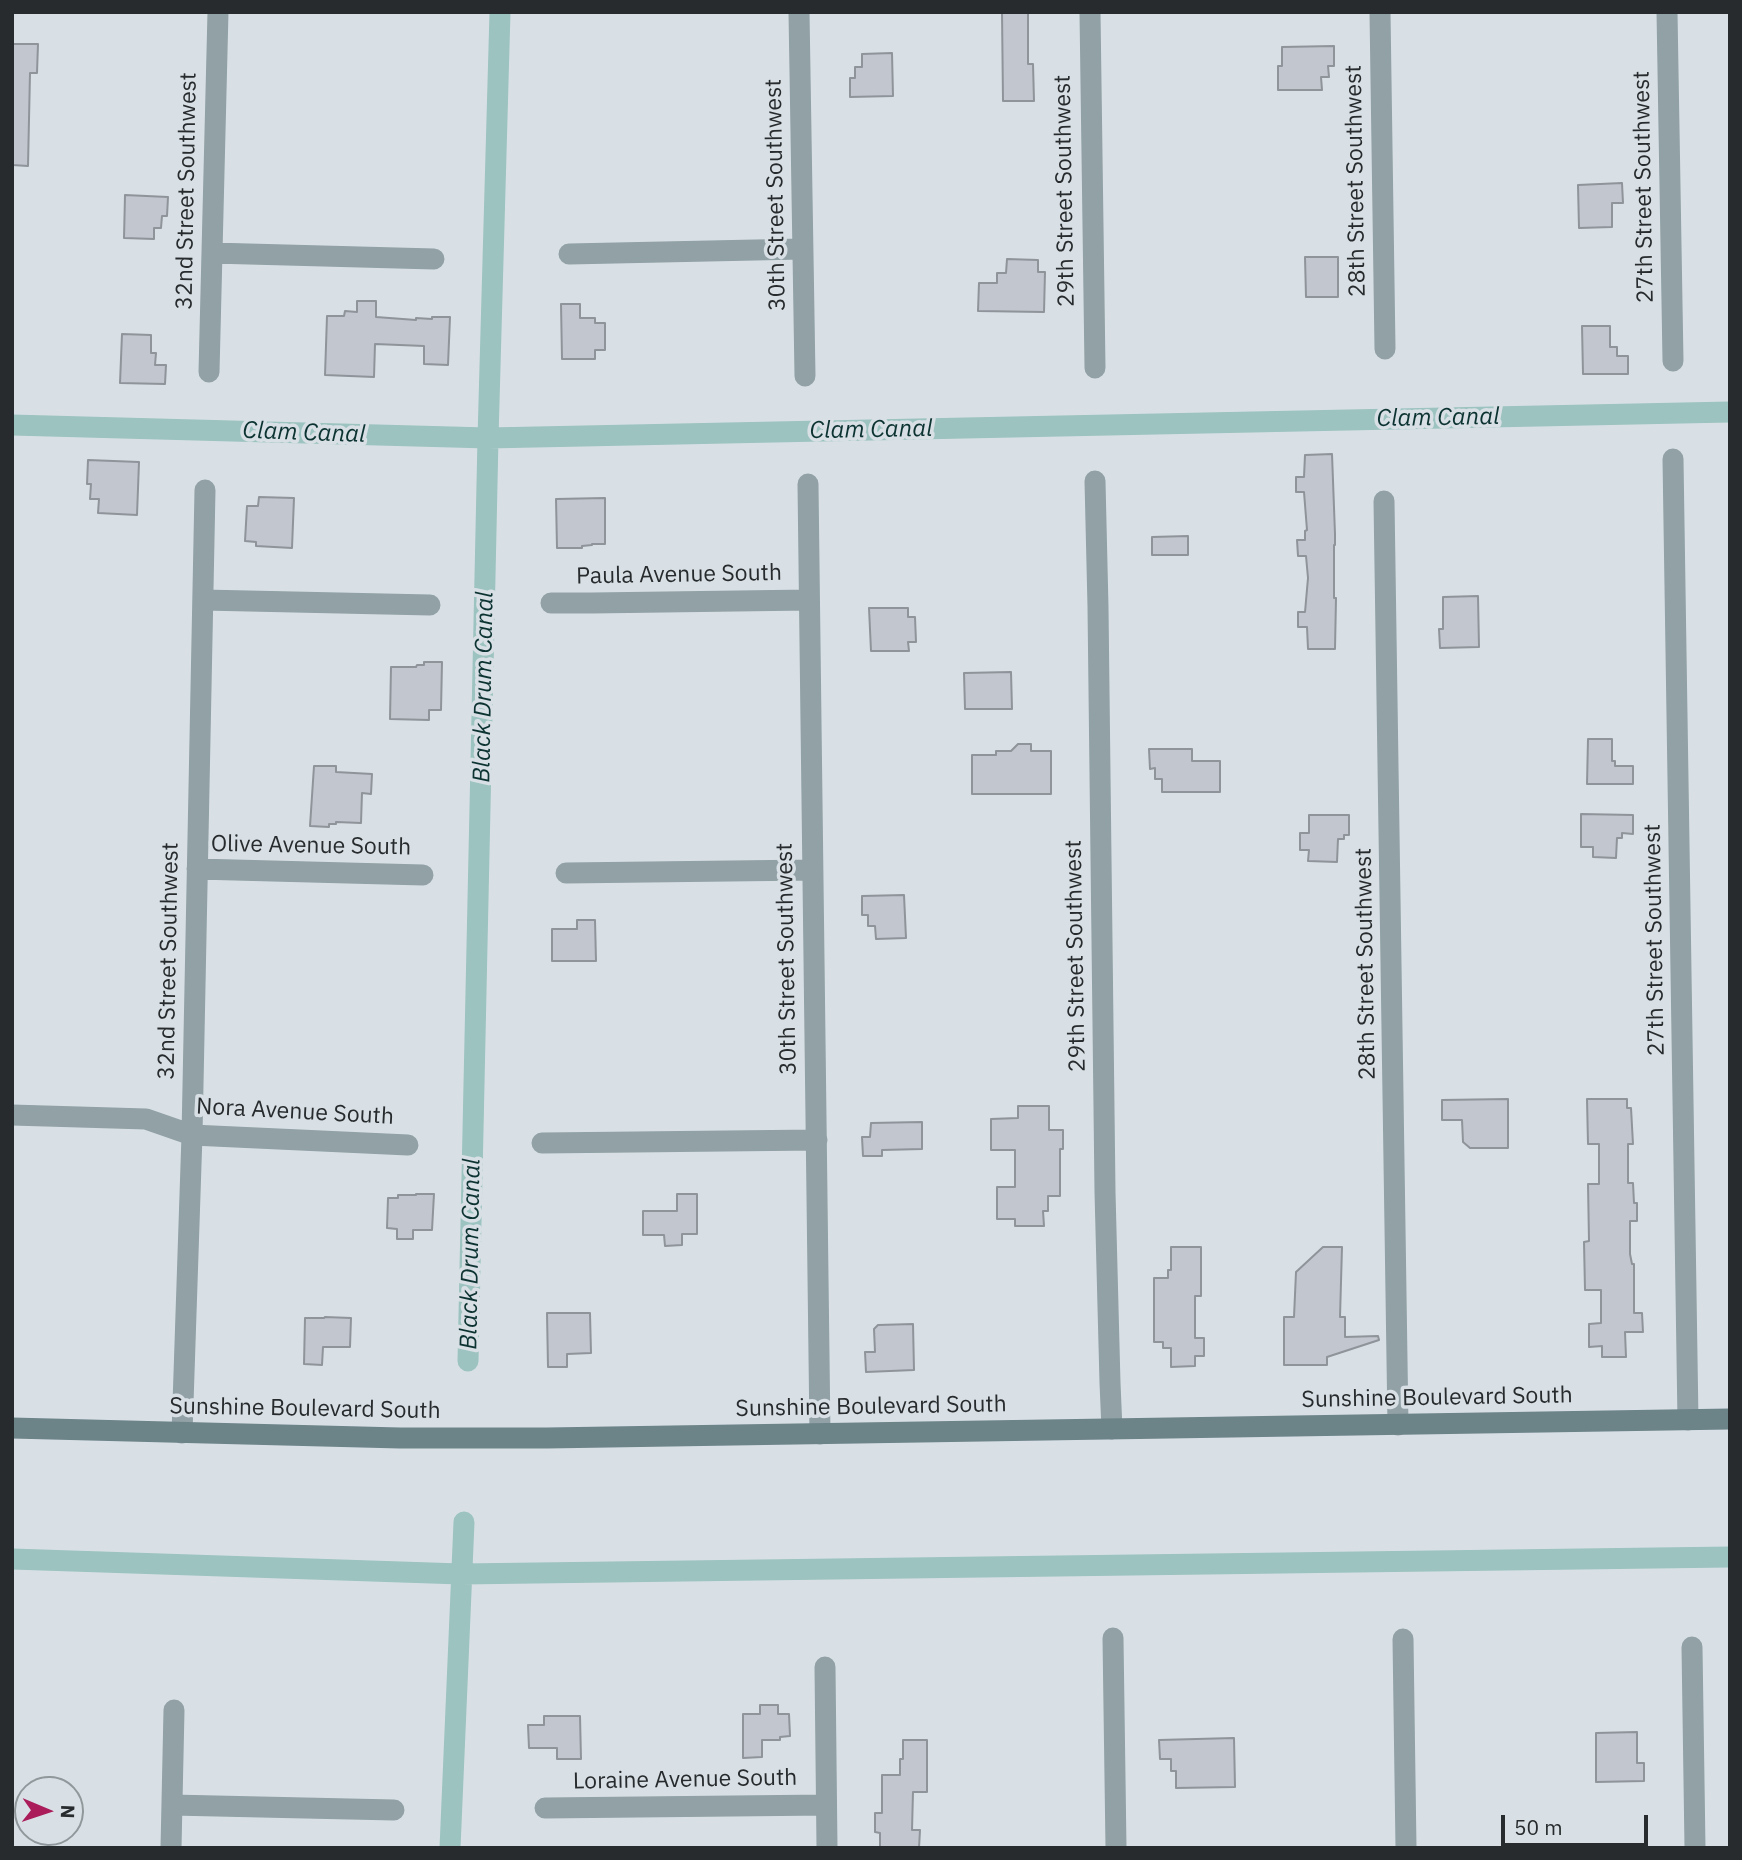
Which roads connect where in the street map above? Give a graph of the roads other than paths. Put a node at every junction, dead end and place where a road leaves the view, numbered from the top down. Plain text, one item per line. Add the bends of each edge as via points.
1 (218, 12) edge
2 (799, 12) edge
3 (1090, 12) edge
4 (1380, 12) edge
5 (1667, 12) edge
6 (802, 249) junction
7 (212, 253) junction
8 (569, 254) dead end
9 (434, 259) dead end
10 (1385, 349) dead end
11 (1673, 361) dead end
12 (1095, 368) dead end
13 (209, 372) dead end
14 (805, 376) dead end
15 (1673, 458) dead end
16 (1095, 481) dead end
17 (808, 484) dead end
18 (205, 489) dead end
19 (1384, 501) dead end
20 (203, 600) junction
21 (809, 600) junction
22 (551, 603) dead end
23 (430, 605) dead end
24 (197, 869) junction
25 (812, 870) junction
26 (566, 873) dead end
27 (423, 875) dead end
28 (12, 1115) edge
29 (192, 1135) junction
30 (817, 1140) junction
31 (542, 1143) dead end
32 (408, 1145) dead end
33 (1730, 1419) edge
34 (1688, 1420) junction
35 (1398, 1425) junction
36 (12, 1428) edge
37 (1112, 1429) junction
38 (182, 1433) junction
39 (820, 1434) junction
40 (1113, 1638) dead end
41 (1403, 1640) dead end
42 (1692, 1647) dead end
43 (825, 1667) dead end
44 (174, 1710) dead end
45 (172, 1805) junction
46 (826, 1805) junction
47 (545, 1808) dead end
48 (394, 1810) dead end
49 (171, 1848) edge
50 (827, 1848) edge
51 (1116, 1848) edge
52 (1406, 1848) edge
53 (1695, 1848) edge

1 - 7 street, 32nd Street Southwest
2 - 6 street, 30th Street Southwest
3 - 12 street, 29th Street Southwest
4 - 10 street, 28th Street Southwest
5 - 11 street, 27th Street Southwest
6 - 8 street
6 - 14 street, 30th Street Southwest
7 - 9 street
7 - 13 street, 32nd Street Southwest
15 - 34 street, 27th Street Southwest
16 - 37 street, 29th Street Southwest
17 - 21 street, 30th Street Southwest
18 - 20 street, 32nd Street Southwest
19 - 35 street, 28th Street Southwest
20 - 23 street
20 - 24 street, 32nd Street Southwest
21 - 22 street, Paula Avenue South
21 - 25 street, 30th Street Southwest
24 - 27 street, Olive Avenue South
24 - 29 street, 32nd Street Southwest
25 - 26 street
25 - 30 street, 30th Street Southwest
28 - 29 street, Nora Avenue South via 146,1119
29 - 32 street, Nora Avenue South
29 - 38 street, 32nd Street Southwest
30 - 31 street
30 - 39 street, 30th Street Southwest
33 - 34 street, Sunshine Boulevard South
34 - 35 street, Sunshine Boulevard South
35 - 37 street, Sunshine Boulevard South
36 - 38 street, Sunshine Boulevard South
37 - 39 street, Sunshine Boulevard South
38 - 39 street, Sunshine Boulevard South via 400,1438
40 - 51 street
41 - 52 street
42 - 53 street
43 - 46 street
44 - 45 street
45 - 48 street
45 - 49 street
46 - 47 street, Loraine Avenue South
46 - 50 street

